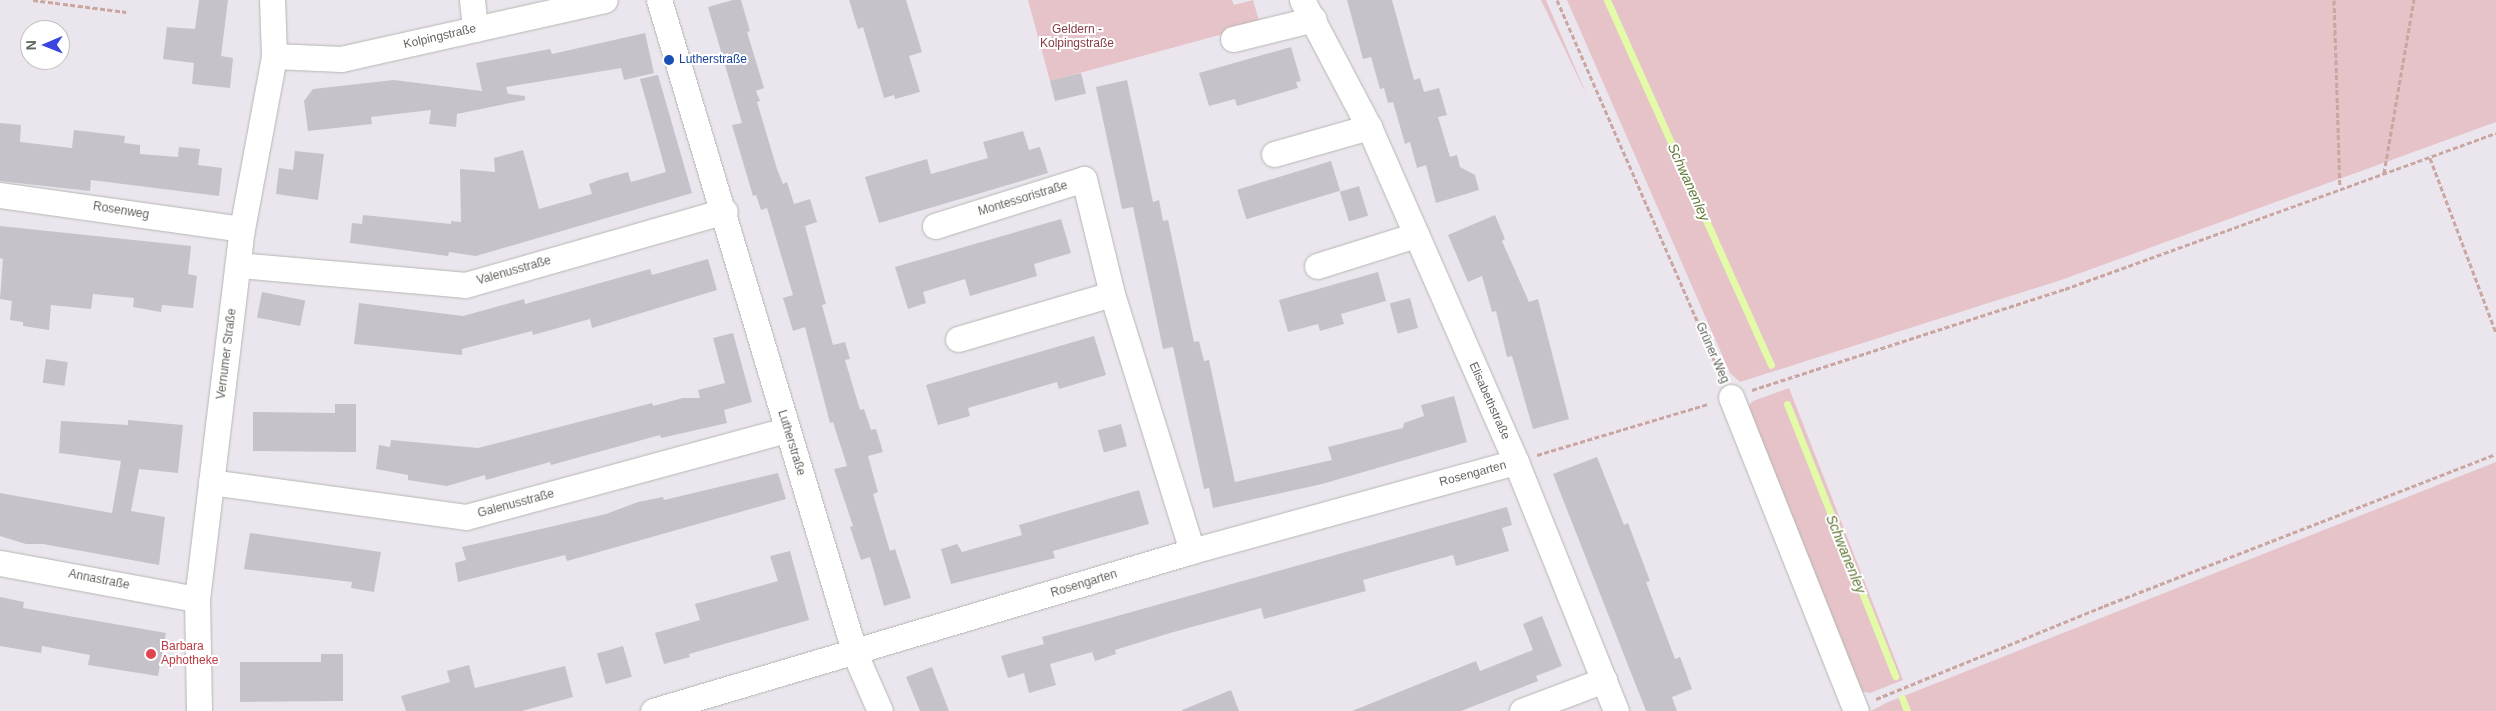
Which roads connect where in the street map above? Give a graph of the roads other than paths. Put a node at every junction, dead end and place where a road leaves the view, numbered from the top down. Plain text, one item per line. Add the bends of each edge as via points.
1 (272, 0) edge
2 (472, 0) edge
3 (604, 0) edge
4 (659, 0) edge
5 (1308, 10) edge
6 (475, 29) junction
7 (1233, 39) dead end
8 (274, 56) junction
9 (1369, 127) junction
10 (1274, 154) dead end
11 (0, 195) edge
12 (725, 211) junction
13 (935, 226) dead end
14 (242, 229) junction
15 (1416, 235) junction
16 (238, 265) junction
17 (1317, 266) dead end
18 (1112, 294) junction
19 (958, 339) dead end
20 (1731, 397) road end
21 (786, 430) junction
22 (1516, 462) junction
23 (211, 482) junction
24 (1192, 551) junction
25 (0, 563) edge
26 (198, 599) junction
27 (855, 654) junction
28 (1604, 680) junction
29 (1855, 709) edge
30 (199, 711) edge
31 (653, 711) edge
32 (880, 711) edge
33 (1522, 711) edge
34 (1616, 711) edge

1 - 8 street, Vernumer Straße
2 - 6 street
3 - 6 street, Kolpingstraße
4 - 12 street, Lutherstraße
5 - 7 street, Elisabethstraße
5 - 9 street, Elisabethstraße
6 - 8 street, Kolpingstraße via 341,59
8 - 14 street, Vernumer Straße
9 - 10 street
9 - 15 street, Elisabethstraße
11 - 14 street, Rosenweg
12 - 16 street, Valenusstraße via 465,285
12 - 21 street, Lutherstraße
13 - 18 street, Montessoristraße via 1084,179
14 - 16 street, Vernumer Straße
15 - 17 street
15 - 22 street, Elisabethstraße
16 - 23 street, Vernumer Straße
18 - 19 street
18 - 24 street, Montessoristraße
20 - 29 street, Grüner Weg
21 - 23 street, Galenusstraße via 466,517
21 - 27 street, Lutherstraße
22 - 24 street, Rosengarten
22 - 28 street, Elisabethstraße
23 - 26 street, Vernumer Straße
24 - 27 street, Rosengarten
25 - 26 street, Annastraße
26 - 30 street, Vernumer Straße
27 - 31 street, Rosengarten
27 - 32 street, Lutherstraße
28 - 33 street
28 - 34 street, Elisabethstraße

